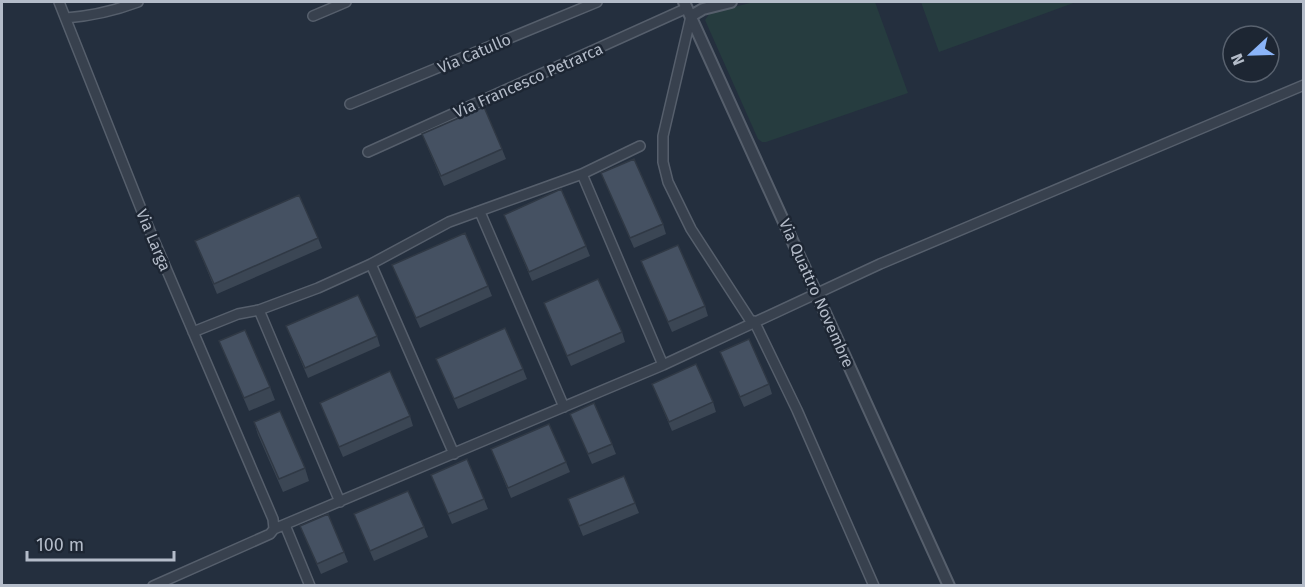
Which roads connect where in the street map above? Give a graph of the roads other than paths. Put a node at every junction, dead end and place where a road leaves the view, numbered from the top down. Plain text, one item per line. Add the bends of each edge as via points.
1 (59, 2) edge
2 (138, 2) edge
3 (346, 2) edge
4 (597, 2) edge
5 (731, 2) edge
6 (687, 8) edge
7 (314, 16) dead end
8 (66, 18) junction
9 (1304, 85) edge
10 (351, 104) dead end
11 (640, 146) dead end
12 (368, 152) dead end
13 (582, 174) junction
14 (480, 212) junction
15 (371, 264) junction
16 (818, 293) junction
17 (259, 310) junction
18 (753, 322) junction
19 (193, 332) junction
20 (663, 365) junction
21 (564, 407) junction
22 (454, 454) junction
23 (340, 502) junction
24 (285, 525) junction
25 (274, 529) junction
26 (153, 585) edge
27 (310, 585) edge
28 (874, 585) edge
29 (949, 585) edge

1 - 8 street, Via Larga
2 - 8 street via 105,13
3 - 7 street
4 - 10 street, Via Catullo
5 - 6 street via 704,9
6 - 12 street, Via Francesco Petrarca
6 - 16 street, Via Quattro Novembre
6 - 18 street via 663,136 663,162 668,182 691,229
8 - 19 street, Via Larga
9 - 16 street
11 - 13 street
13 - 14 street
13 - 20 street
14 - 15 street via 449,222
14 - 21 street
15 - 17 street
15 - 22 street
16 - 18 street
16 - 29 street, Via Quattro Novembre
17 - 19 street
17 - 23 street
18 - 20 street
18 - 28 street
19 - 25 street, Via Larga
20 - 21 street
21 - 22 street
22 - 23 street
23 - 24 street
24 - 25 street
24 - 27 street
25 - 26 street

